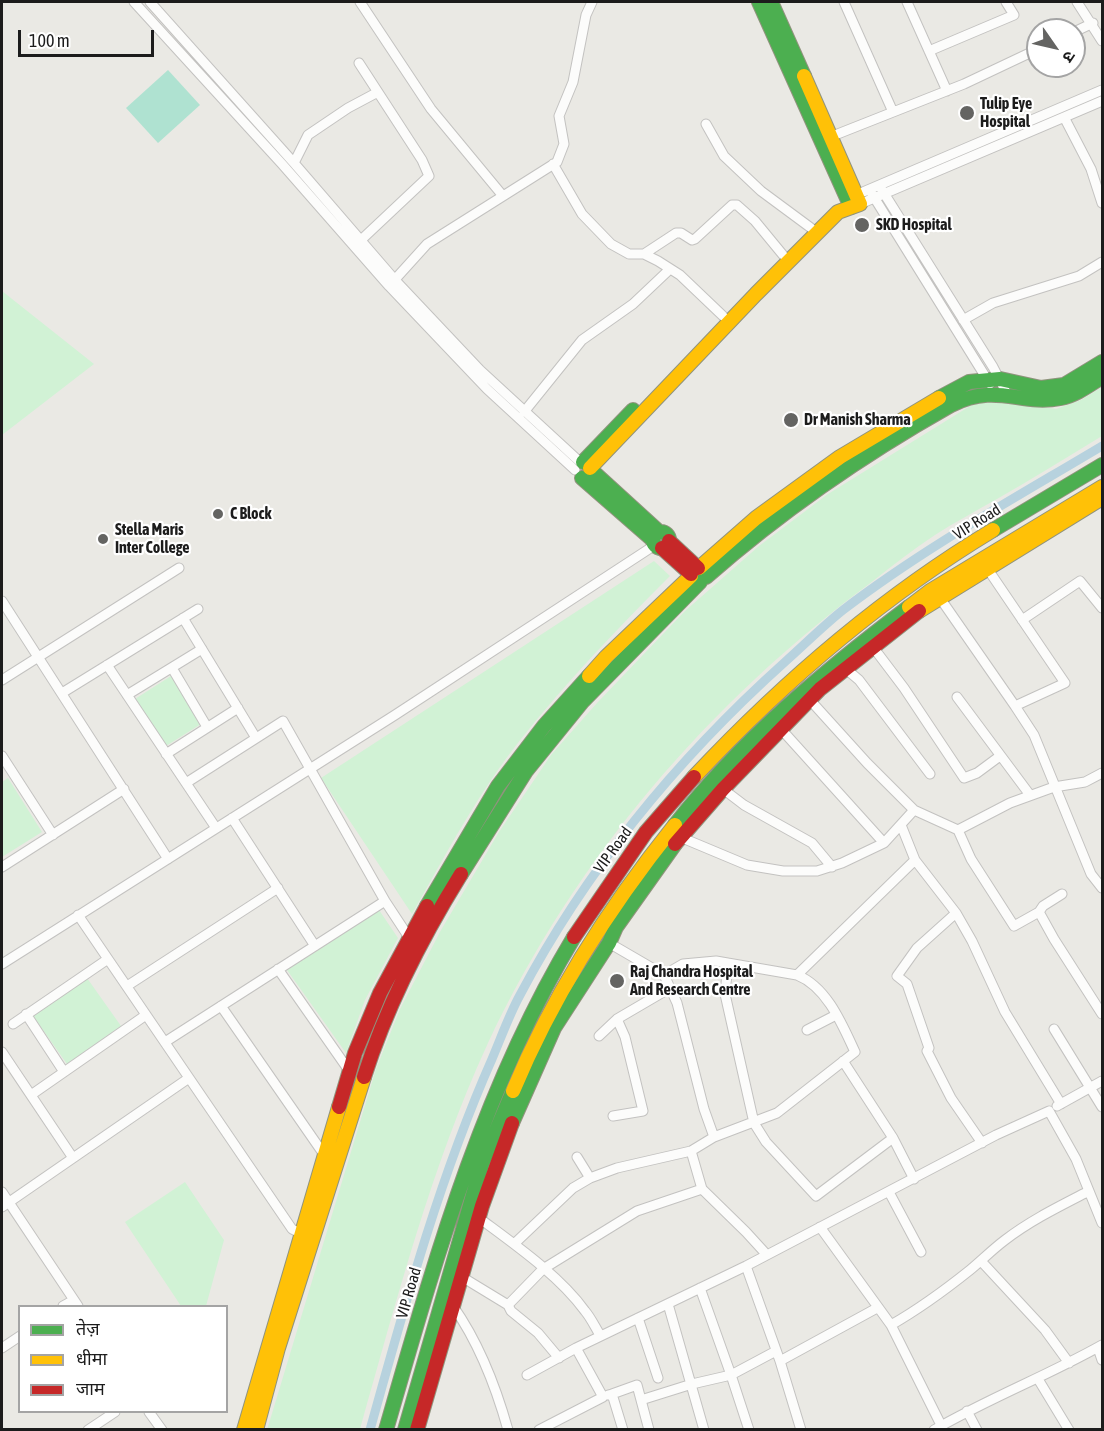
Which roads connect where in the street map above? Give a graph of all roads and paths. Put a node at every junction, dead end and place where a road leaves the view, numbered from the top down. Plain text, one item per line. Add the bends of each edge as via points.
1 (134, 2) edge
2 (150, 2) edge
3 (360, 2) edge
4 (592, 2) edge
5 (759, 2) edge
6 (771, 2) edge
7 (844, 2) edge
8 (907, 2) edge
9 (1006, 2) edge
10 (1077, 2) edge
11 (1093, 23) junction
12 (1086, 26) edge
13 (1102, 41) edge
14 (929, 51) junction
15 (1026, 55) edge
16 (359, 63) dead end
17 (1102, 90) edge
18 (947, 91) junction
19 (378, 92) junction
20 (1102, 101) edge
21 (893, 112) junction
22 (1064, 117) junction
23 (706, 124) dead end
24 (830, 137) junction
25 (294, 163) junction
26 (553, 164) junction
27 (503, 196) junction
28 (865, 197) junction
29 (1102, 203) edge
30 (811, 228) junction
31 (361, 240) junction
32 (644, 254) junction
33 (783, 255) junction
34 (1102, 262) edge
35 (670, 269) junction
36 (392, 283) junction
37 (940, 283) junction
38 (931, 289) junction
39 (723, 316) junction
40 (963, 320) junction
41 (1102, 362) edge
42 (1102, 377) edge
43 (994, 380) junction
44 (1002, 394) junction
45 (524, 412) junction
46 (1102, 465) edge
47 (583, 468) junction
48 (1102, 487) edge
49 (1102, 498) edge
50 (659, 541) junction
51 (179, 568) dead end
52 (987, 568) junction
53 (697, 574) junction
54 (940, 598) junction
55 (2, 601) edge
56 (1102, 608) edge
57 (198, 609) dead end
58 (183, 618) junction
59 (1022, 620) junction
60 (873, 647) junction
61 (202, 649) junction
62 (38, 657) junction
63 (107, 665) junction
64 (172, 668) junction
65 (846, 669) junction
66 (2, 680) edge
67 (62, 693) junction
68 (127, 695) junction
69 (957, 697) dead end
70 (810, 700) junction
71 (1016, 706) junction
72 (238, 708) junction
73 (207, 728) junction
74 (781, 729) junction
75 (256, 738) junction
76 (166, 754) junction
77 (2, 756) edge
78 (1000, 756) junction
79 (310, 768) junction
80 (6, 772) edge
81 (930, 774) dead end
82 (1100, 774) edge
83 (186, 783) junction
84 (1102, 786) edge
85 (1054, 787) junction
86 (124, 789) junction
87 (723, 789) junction
88 (1030, 795) junction
89 (915, 810) junction
90 (232, 818) junction
91 (901, 825) junction
92 (216, 828) junction
93 (958, 830) junction
94 (52, 834) junction
95 (680, 837) junction
96 (885, 843) junction
97 (168, 859) junction
98 (915, 861) junction
99 (2, 867) edge
100 (832, 867) junction
101 (278, 888) junction
102 (1102, 888) edge
103 (1062, 894) dead end
104 (385, 901) junction
105 (1040, 912) junction
106 (956, 913) junction
107 (78, 915) junction
108 (410, 939) junction
109 (609, 943) junction
110 (315, 946) junction
111 (108, 959) junction
112 (728, 963) junction
113 (2, 964) edge
114 (278, 969) junction
115 (664, 975) junction
116 (797, 975) junction
117 (127, 986) junction
118 (670, 988) junction
119 (221, 1006) junction
120 (26, 1014) junction
121 (1102, 1014) edge
122 (146, 1015) junction
123 (836, 1015) junction
124 (617, 1019) junction
125 (13, 1024) dead end
126 (1054, 1029) dead end
127 (807, 1030) dead end
128 (598, 1036) dead end
129 (165, 1042) junction
130 (2, 1052) edge
131 (843, 1061) junction
132 (64, 1072) junction
133 (350, 1072) junction
134 (189, 1078) junction
135 (1102, 1081) edge
136 (1092, 1088) junction
137 (30, 1095) junction
138 (1060, 1104) junction
139 (1102, 1107) edge
140 (1048, 1111) junction
141 (613, 1116) dead end
142 (754, 1122) junction
143 (714, 1137) junction
144 (893, 1138) junction
145 (982, 1143) junction
146 (691, 1151) junction
147 (325, 1156) junction
148 (577, 1157) dead end
149 (73, 1158) junction
150 (590, 1178) junction
151 (914, 1179) junction
152 (702, 1189) junction
153 (1089, 1191) junction
154 (2, 1192) edge
155 (889, 1192) junction
156 (5, 1205) edge
157 (479, 1218) junction
158 (1102, 1223) edge
159 (820, 1227) junction
160 (302, 1234) junction
161 (514, 1244) junction
162 (921, 1252) dead end
163 (766, 1255) junction
164 (981, 1261) junction
165 (746, 1266) junction
166 (543, 1269) junction
167 (462, 1277) junction
168 (700, 1288) junction
169 (76, 1303) edge
170 (668, 1304) junction
171 (508, 1305) junction
172 (453, 1306) junction
173 (877, 1308) junction
174 (638, 1318) junction
175 (891, 1325) junction
176 (600, 1335) junction
177 (18, 1337) edge
178 (1100, 1347) edge
179 (2, 1348) edge
180 (576, 1348) junction
181 (778, 1356) junction
182 (559, 1358) junction
183 (1102, 1360) edge
184 (1069, 1363) junction
185 (527, 1375) dead end
186 (730, 1375) junction
187 (658, 1378) dead end
188 (1038, 1379) junction
189 (692, 1384) junction
190 (608, 1395) junction
191 (641, 1400) junction
192 (968, 1411) junction
193 (114, 1413) edge
194 (150, 1413) edge
195 (938, 1427) edge
196 (88, 1430) edge
197 (162, 1430) edge
198 (244, 1430) edge
199 (256, 1430) edge
200 (386, 1430) edge
201 (405, 1430) edge
202 (417, 1430) edge
203 (508, 1430) edge
204 (539, 1430) edge
205 (622, 1430) edge
206 (649, 1430) edge
207 (704, 1430) edge
208 (749, 1430) edge
209 (801, 1430) edge
210 (976, 1430) edge
211 (1068, 1430) edge

1 - 36 street
2 - 25 street
3 - 27 street via 431,109
4 - 26 street via 573,82 559,116 564,144
5 - 28 street
6 - 24 street
7 - 21 street
8 - 14 street
9 - 14 street via 1014,15
10 - 11 street
11 - 12 street
11 - 13 street
14 - 18 street
15 - 18 street
16 - 19 street
17 - 28 street
18 - 21 street
19 - 25 street via 308,135
19 - 31 street via 429,176
20 - 22 street
21 - 24 street
22 - 28 street
22 - 29 street
23 - 30 street via 724,156 761,191
24 - 28 street
25 - 31 street
26 - 27 street
26 - 32 street via 582,214 611,244 629,254
27 - 36 street via 427,244
28 - 30 street via 833,205
28 - 37 street
28 - 38 street
28 - 47 street via 838,212
30 - 33 street
31 - 36 street
32 - 33 street via 676,233 695,240 732,206 737,206
32 - 35 street
33 - 39 street
34 - 40 street via 1079,276 993,303
35 - 39 street
35 - 45 street via 633,304 582,340
36 - 45 street
36 - 47 street via 487,389
37 - 38 street
37 - 40 street
38 - 43 street
39 - 47 street
40 - 43 street
41 - 43 street via 1064,386 1041,388
42 - 44 street via 1069,396 1040,399
43 - 44 street
43 - 53 street via 969,382 840,457 756,518
44 - 53 street via 976,395 949,407 857,462
45 - 47 street
46 - 200 street, VIP Road via 908,586 818,657 725,743 653,823 598,899 545,986 512,1054 444,1231
47 - 50 street
48 - 201 street, VIP Road via 930,591 849,652 775,717 701,791 645,862 582,955 528,1054 482,1164
49 - 52 street
50 - 53 street
50 - 79 street
51 - 62 street
52 - 54 street
52 - 59 street
53 - 108 street via 606,657 544,726 498,786
53 - 199 street via 526,771 445,900 386,1014 278,1348
54 - 60 street
54 - 71 street
55 - 62 street
56 - 59 street via 1080,581
57 - 58 street
58 - 61 street
58 - 63 street
59 - 71 street via 1065,683
60 - 65 street
60 - 78 street via 964,778
61 - 64 street
61 - 72 street
62 - 66 street
62 - 67 street
63 - 67 street
63 - 68 street
64 - 68 street
64 - 73 street
65 - 70 street
65 - 81 street via 859,680
67 - 86 street
68 - 76 street
69 - 78 street
70 - 74 street
70 - 89 street
71 - 85 street via 1034,735
72 - 73 street
72 - 75 street
73 - 76 street
74 - 87 street
74 - 96 street
75 - 79 street via 283,721
75 - 83 street
76 - 83 street
77 - 80 street
78 - 88 street
79 - 90 street
79 - 104 street
80 - 94 street
82 - 84 street
82 - 85 street via 1085,782
83 - 92 street
85 - 88 street
85 - 102 street via 1091,874
86 - 94 street
86 - 97 street
87 - 95 street
87 - 100 street via 812,843
88 - 93 street
89 - 91 street
89 - 93 street
90 - 92 street
90 - 101 street
91 - 96 street
91 - 98 street
92 - 97 street
93 - 105 street via 971,859 1014,926
94 - 99 street
95 - 100 street via 747,864 783,871 818,872
95 - 109 street via 616,927
96 - 100 street
97 - 107 street
98 - 106 street
98 - 116 street
101 - 110 street
101 - 117 street
103 - 105 street
104 - 108 street
104 - 110 street
105 - 121 street
106 - 138 street via 1005,1012
106 - 145 street via 917,948 897,976 907,984 927,1051 951,1098
107 - 111 street
107 - 113 street
108 - 133 street via 380,993
109 - 115 street
109 - 157 street via 554,1028 519,1104
110 - 114 street
111 - 117 street
111 - 120 street
112 - 115 street via 683,964
112 - 116 street
112 - 142 street via 725,994
114 - 119 street
114 - 133 street
115 - 118 street
116 - 123 street via 816,986
117 - 122 street
118 - 124 street
118 - 143 street
119 - 129 street
119 - 147 street
120 - 125 street
120 - 132 street
122 - 129 street
122 - 132 street
123 - 127 street
123 - 131 street via 855,1052
124 - 128 street
124 - 141 street via 643,1111
126 - 136 street
129 - 134 street
130 - 137 street
131 - 142 street via 777,1113
131 - 144 street
132 - 137 street
133 - 147 street
134 - 149 street
134 - 160 street via 292,1229
135 - 136 street
136 - 138 street
136 - 139 street
137 - 149 street
138 - 140 street
140 - 145 street
140 - 153 street
142 - 143 street
142 - 144 street via 766,1142 816,1196
143 - 146 street
144 - 151 street
145 - 151 street
146 - 150 street
146 - 152 street
147 - 160 street
148 - 150 street
149 - 156 street
150 - 161 street via 573,1188
151 - 155 street
152 - 163 street
152 - 166 street via 637,1211
153 - 158 street
153 - 164 street via 1029,1223
154 - 156 street
155 - 159 street
155 - 162 street
156 - 169 street
157 - 161 street
157 - 167 street
159 - 163 street
159 - 173 street
160 - 198 street
161 - 166 street
163 - 165 street
164 - 175 street
164 - 184 street via 1045,1330
165 - 168 street
165 - 181 street
166 - 171 street
166 - 176 street via 567,1290
167 - 171 street
167 - 172 street
168 - 170 street
168 - 186 street
170 - 174 street
170 - 189 street
171 - 182 street
172 - 202 street
172 - 203 street via 498,1392
173 - 175 street
173 - 181 street
174 - 176 street
174 - 187 street
175 - 195 street
176 - 180 street
177 - 179 street
178 - 183 street
178 - 184 street
180 - 182 street
180 - 190 street
181 - 186 street
181 - 209 street
182 - 185 street
184 - 188 street
186 - 189 street
186 - 208 street
188 - 192 street
188 - 211 street
189 - 191 street
189 - 207 street
190 - 191 street via 637,1385
190 - 204 street
190 - 205 street
191 - 206 street
192 - 195 street
192 - 210 street
193 - 196 street
194 - 197 street

